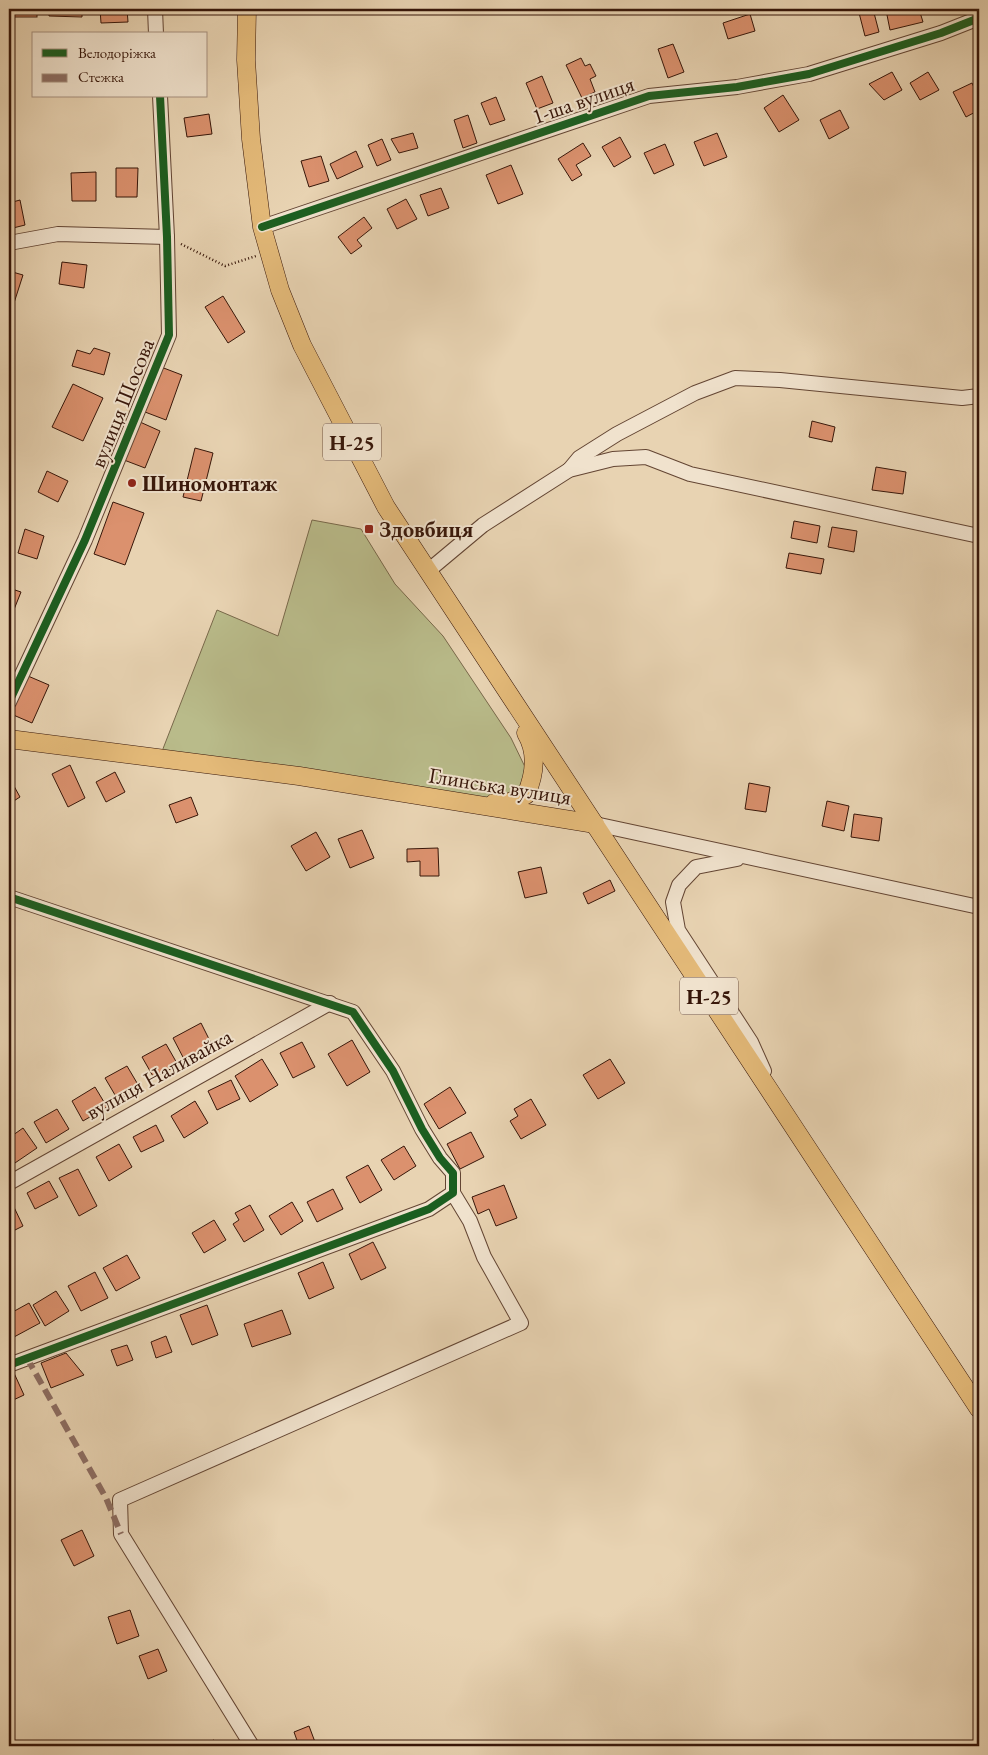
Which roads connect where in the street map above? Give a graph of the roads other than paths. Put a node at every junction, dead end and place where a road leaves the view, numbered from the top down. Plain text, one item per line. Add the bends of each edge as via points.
1 (155, 9) edge
2 (247, 9) edge
3 (979, 18) edge
4 (156, 32) edge
5 (160, 98) edge
6 (262, 227) junction
7 (167, 237) junction
8 (9, 243) edge
9 (979, 396) edge
10 (569, 470) junction
11 (979, 536) edge
12 (428, 571) junction
13 (494, 671) junction
14 (9, 702) edge
15 (9, 739) edge
16 (474, 804) junction
17 (595, 824) junction
18 (752, 858) junction
19 (9, 897) edge
20 (979, 908) edge
21 (330, 1003) junction
22 (780, 1106) junction
23 (9, 1183) edge
24 (453, 1193) junction
25 (9, 1365) edge
26 (979, 1409) edge
27 (252, 1746) edge

1 - 4 street
2 - 6 main road, Н-25 via 246,60 251,138
3 - 6 street, 1-ша вулиця via 941,34 808,74 737,87 650,96
5 - 7 street, вулиця Шосова
6 - 12 main road, Н-25 via 280,290 302,345 386,507
7 - 8 street via 58,234
7 - 14 street, вулиця Шосова via 169,335 85,540
9 - 10 street via 962,398 735,378 695,393 617,434 579,458
10 - 11 street via 613,459 646,457 690,474
10 - 12 street via 483,525
12 - 13 main road, Н-25
13 - 16 main road via 495,681 529,738 534,754 534,776 526,795 510,802
13 - 17 main road, Н-25
15 - 16 main road, Глинська вулиця via 300,776
16 - 17 main road, Глинська вулиця
17 - 18 street, Глинська вулиця
17 - 22 main road, Н-25
18 - 20 street, Глинська вулиця
18 - 22 street via 723,860 696,867 679,885 673,902 678,930 751,1042
19 - 21 street
21 - 23 street, вулиця Наливайка
21 - 24 street via 353,1012 393,1071 422,1129 453,1173
22 - 26 main road, Н-25
24 - 25 street via 429,1209
24 - 27 street via 521,1323 120,1500 121,1534

